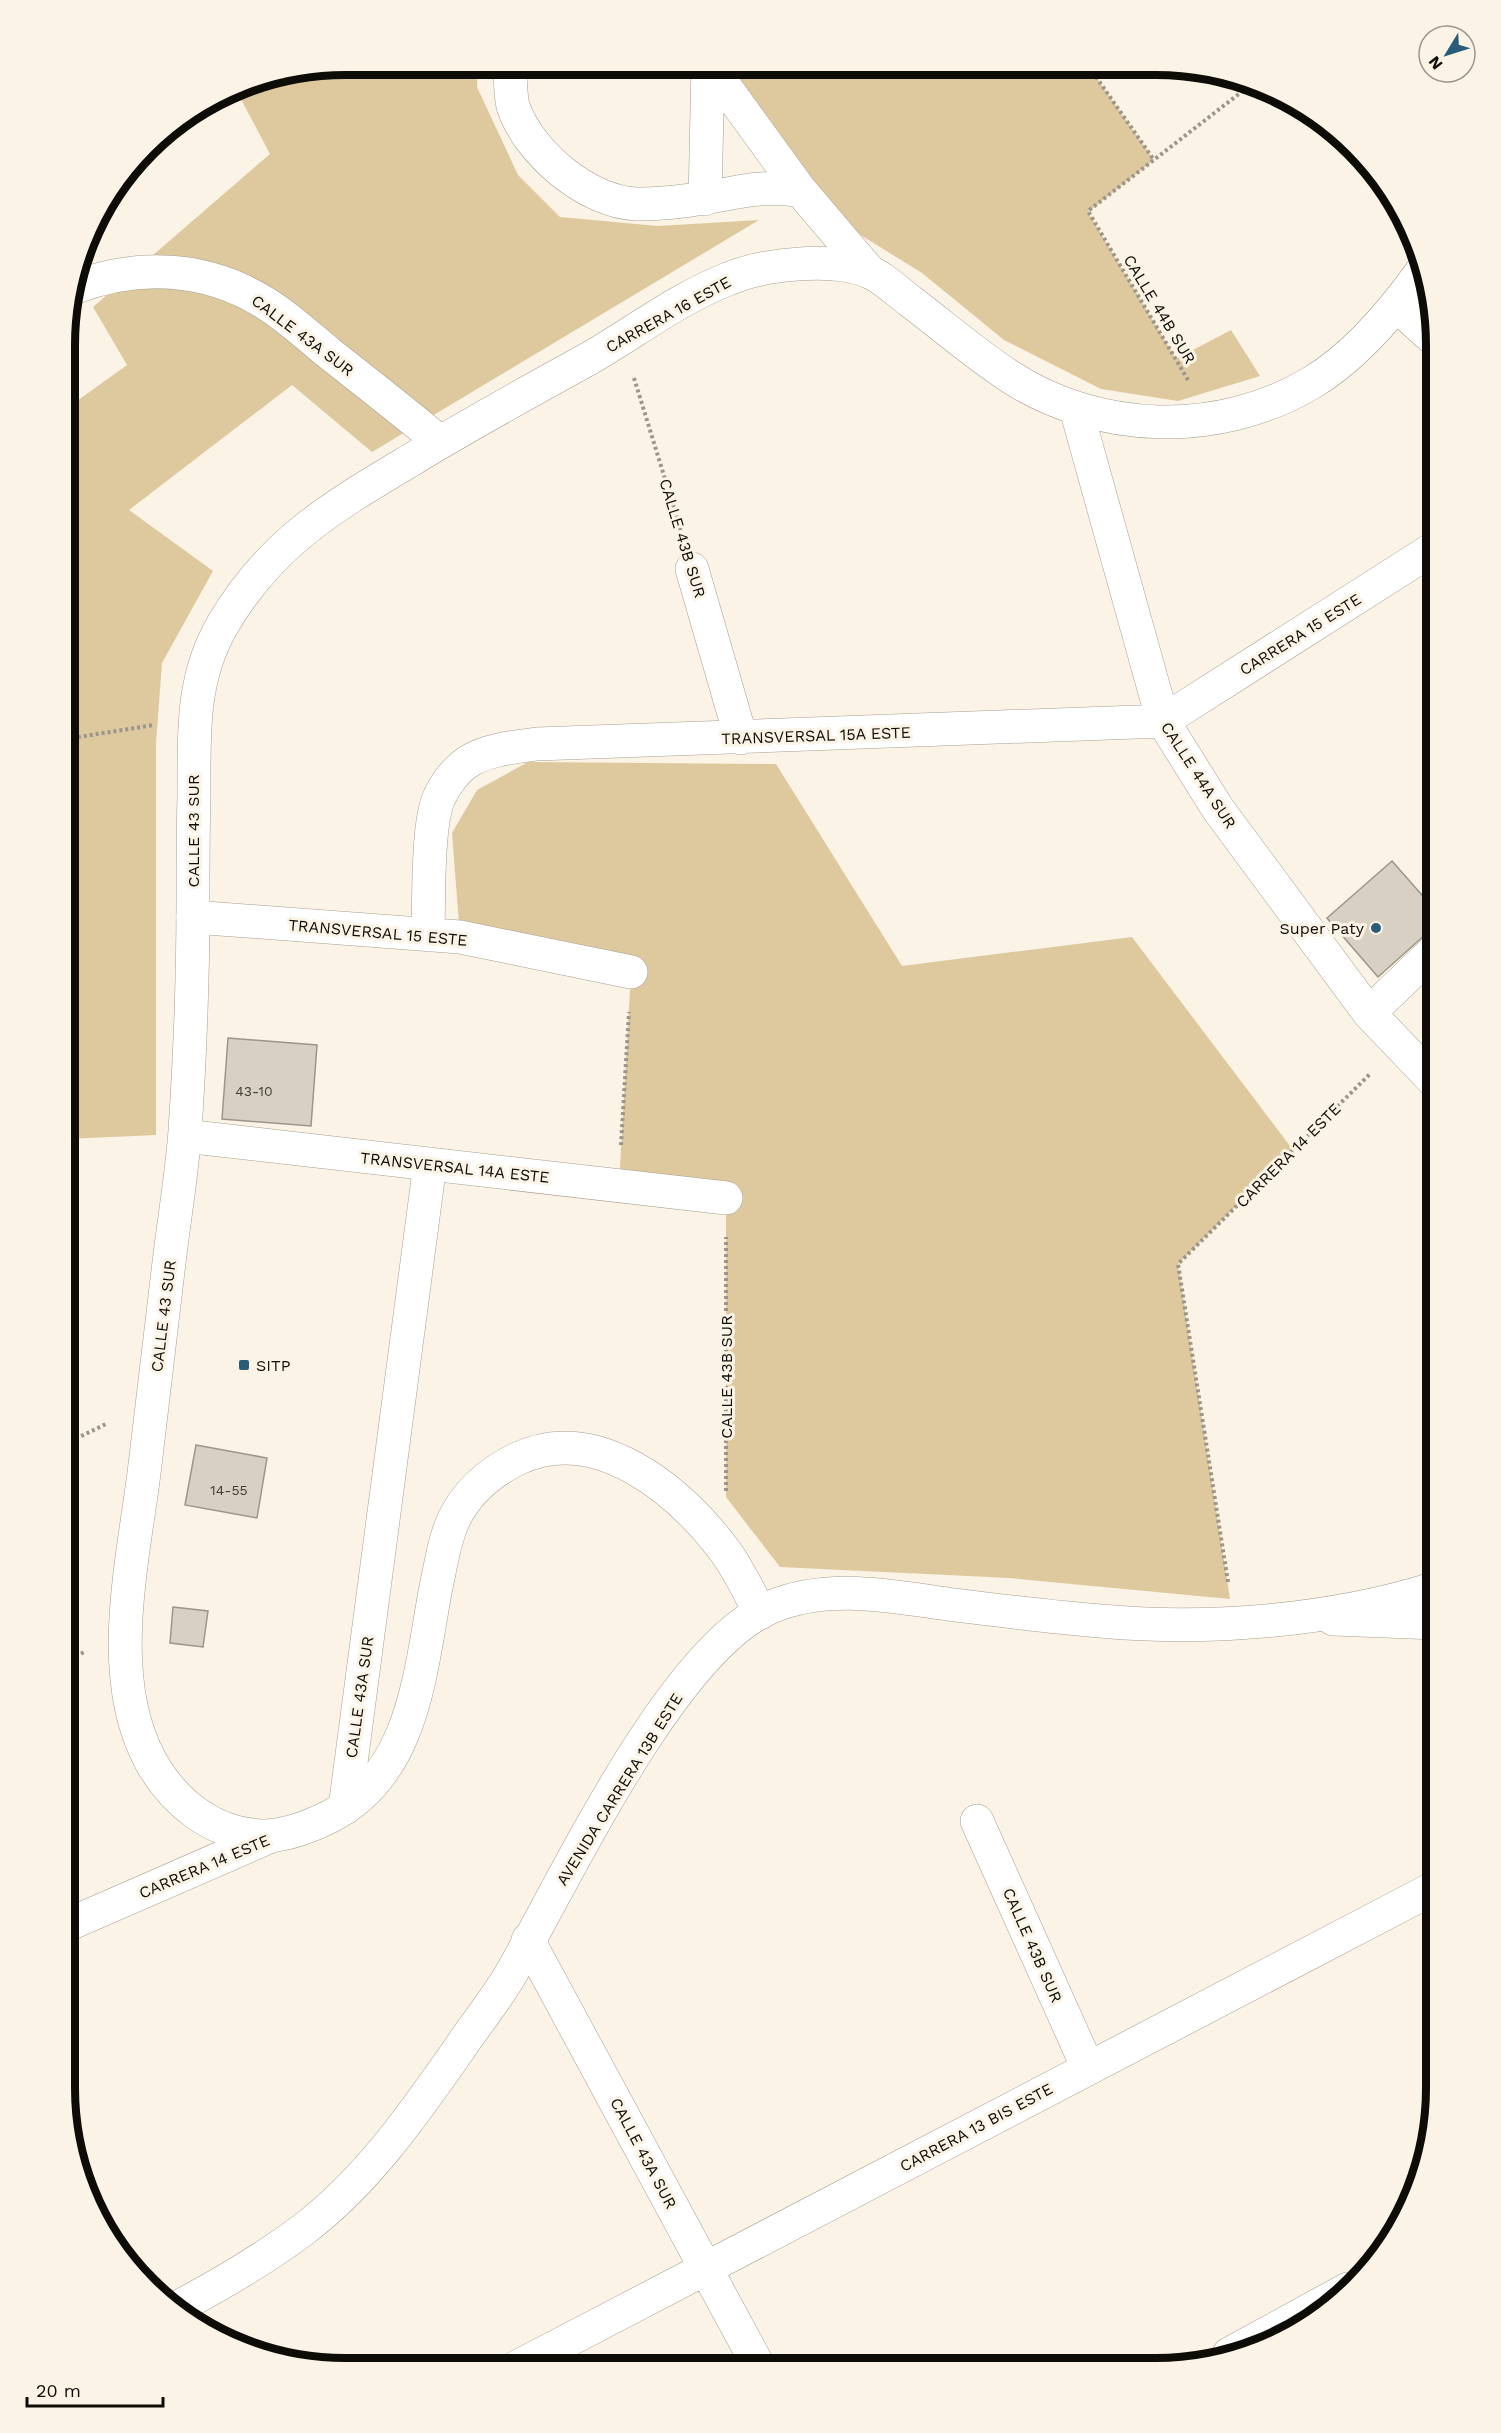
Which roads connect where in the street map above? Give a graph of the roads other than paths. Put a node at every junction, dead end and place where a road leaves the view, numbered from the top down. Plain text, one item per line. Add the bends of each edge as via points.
1 (510, 75) edge
2 (709, 75) edge
3 (716, 75) edge
4 (800, 189) junction
5 (705, 199) junction
6 (869, 271) junction
7 (1418, 277) edge
8 (82, 285) edge
9 (1397, 306) junction
10 (1425, 331) edge
11 (1076, 409) junction
12 (440, 442) junction
13 (1426, 553) edge
14 (692, 569) road end
15 (194, 718) joint
16 (1163, 721) junction
17 (741, 738) junction
18 (193, 917) junction
19 (428, 935) junction
20 (1426, 959) edge
21 (631, 972) road end
22 (1369, 1012) junction
23 (1426, 1073) edge
24 (184, 1137) junction
25 (430, 1164) junction
26 (726, 1198) road end
27 (1426, 1591) edge
28 (760, 1613) junction
29 (1286, 1617) junction
30 (1426, 1623) edge
31 (345, 1808) junction
32 (977, 1821) dead end
33 (269, 1837) junction
34 (1426, 1892) edge
35 (75, 1922) edge
36 (528, 1940) junction
37 (1088, 2068) junction
38 (706, 2268) junction
39 (184, 2304) edge
40 (1306, 2312) edge
41 (1265, 2335) edge
42 (534, 2358) edge
43 (754, 2358) edge

1 - 5 street via 513,106 535,147 568,178 598,194 634,204
2 - 5 street
3 - 4 street
4 - 5 street via 752,189
4 - 6 street
6 - 11 street via 1005,374
6 - 12 street, CARRERA 16 ESTE via 810,264 780,265 721,281
7 - 9 street
8 - 12 street, CALLE 43A SUR via 146,270 230,284 266,304
9 - 10 street
9 - 11 street via 1319,379 1255,409 1186,422 1116,418
11 - 16 street, CALLE 44A SUR
12 - 15 street, CARRERA 16 ESTE via 328,510 294,536 262,570 209,650
13 - 16 street, CARRERA 15 ESTE
14 - 17 street, CALLE 43B SUR
15 - 18 street, CALLE 43 SUR
16 - 17 street, TRANSVERSAL 15A ESTE
16 - 22 street, CALLE 44A SUR via 1218,809
17 - 19 street, TRANSVERSAL 15A ESTE via 537,744 502,749 471,760 452,777 438,799 433,821
18 - 19 street, TRANSVERSAL 15 ESTE
18 - 24 street, CALLE 43 SUR
19 - 21 street, TRANSVERSAL 15 ESTE via 460,937
20 - 22 street
22 - 23 street, CALLE 44A SUR
24 - 25 street, TRANSVERSAL 14A ESTE
24 - 33 street, CALLE 43 SUR via 125,1631 128,1691 143,1747 174,1795 195,1815 215,1825
25 - 26 street, TRANSVERSAL 14A ESTE
25 - 31 street, CALLE 43A SUR
27 - 29 street, AVENIDA CARRERA 13B ESTE via 1399,1600
28 - 29 street, AVENIDA CARRERA 13B ESTE via 806,1597 872,1594 1106,1622 1168,1625
28 - 31 street via 729,1556 671,1492 609,1456 574,1446 533,1451 498,1468 471,1493 454,1519 443,1553 412,1713 378,1780
28 - 36 street, AVENIDA CARRERA 13B ESTE via 708,1653 679,1691 624,1775
29 - 30 street
31 - 33 street, CARRERA 14 ESTE via 301,1829
32 - 37 street, CALLE 43B SUR
33 - 35 street, CARRERA 14 ESTE
34 - 37 street, CARRERA 13 BIS ESTE
36 - 38 street, CALLE 43A SUR
36 - 39 street, AVENIDA CARRERA 13B ESTE via 511,1973 377,2161 298,2234 259,2262
37 - 38 street, CARRERA 13 BIS ESTE
38 - 42 street, CARRERA 13 BIS ESTE
38 - 43 street, CALLE 43A SUR
40 - 41 street

